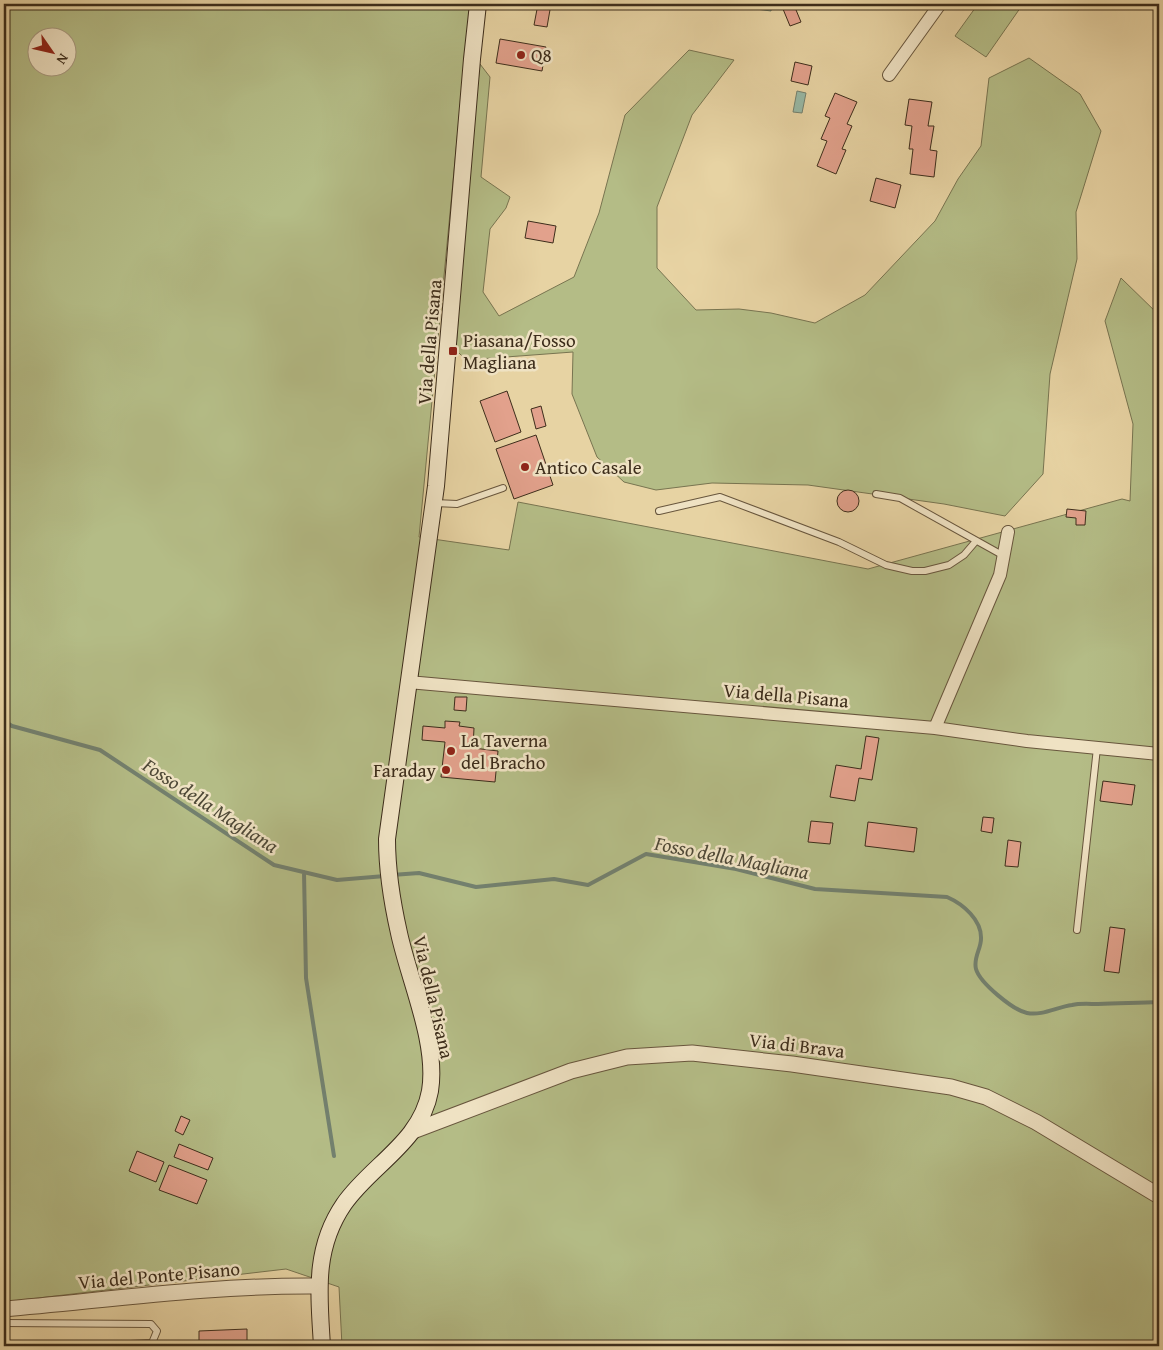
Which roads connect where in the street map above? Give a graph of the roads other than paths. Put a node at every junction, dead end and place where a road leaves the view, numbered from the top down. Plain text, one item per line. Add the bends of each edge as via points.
1 (478, 4) edge
2 (940, 4) edge
3 (889, 75) dead end
4 (503, 488) dead end
5 (876, 494) dead end
6 (434, 503) junction
7 (659, 511) dead end
8 (1008, 532) dead end
9 (976, 541) junction
10 (1004, 556) junction
11 (408, 682) junction
12 (935, 728) junction
13 (1097, 748) junction
14 (1159, 754) edge
15 (1077, 930) dead end
16 (413, 1132) junction
17 (1159, 1196) edge
18 (318, 1286) junction
19 (4, 1309) edge
20 (4, 1323) edge
21 (88, 1346) edge
22 (322, 1346) edge

1 - 6 main road, Via della Pisana
2 - 3 street
4 - 6 lane via 457,504
5 - 9 lane via 900,498
6 - 11 main road, Via della Pisana
7 - 9 lane via 720,497 839,542 886,565 912,571 949,565 964,556
8 - 10 street
9 - 10 lane
10 - 12 street via 1000,575
11 - 12 street, Via della Pisana
11 - 16 main road, Via della Pisana via 387,854 399,933 424,1028 430,1065 428,1099
12 - 13 street, Via della Pisana
13 - 14 street, Via della Pisana
13 - 15 lane
16 - 17 street, Via di Brava via 571,1071 627,1057 692,1053 811,1066 951,1087 986,1097 1036,1122
16 - 18 main road, Via della Pisana via 360,1185 333,1222 324,1248
18 - 19 street, Via del Ponte Pisano via 198,1291
18 - 22 main road, Via della Pisana
20 - 21 lane via 150,1324 157,1331 152,1343

